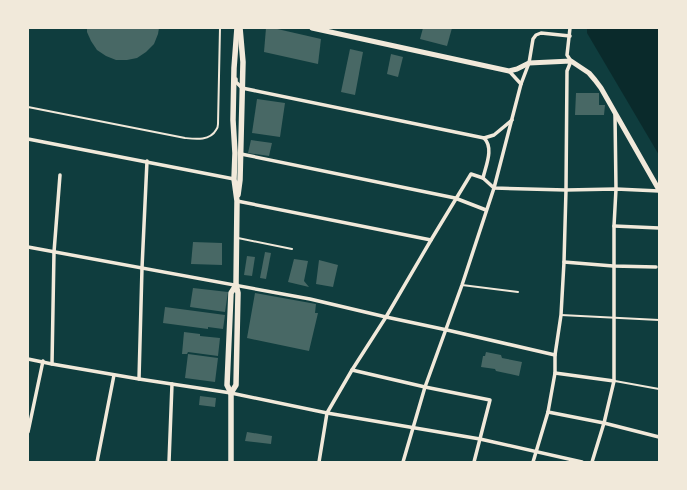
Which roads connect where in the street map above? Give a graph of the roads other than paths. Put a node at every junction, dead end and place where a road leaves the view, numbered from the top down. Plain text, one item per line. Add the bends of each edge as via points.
1 (220, 28) edge
2 (238, 28) edge
3 (312, 28) edge
4 (570, 28) edge
5 (570, 36) junction
6 (571, 61) junction
7 (529, 63) junction
8 (234, 68) junction
9 (509, 71) junction
10 (521, 84) junction
11 (242, 88) junction
12 (28, 107) edge
13 (616, 114) junction
14 (512, 120) junction
15 (28, 138) edge
16 (484, 138) junction
17 (240, 154) junction
18 (148, 161) junction
19 (60, 175) dead end
20 (483, 178) junction
21 (234, 179) junction
22 (494, 188) junction
23 (616, 189) junction
24 (566, 190) junction
25 (659, 190) edge
26 (455, 198) junction
27 (237, 201) junction
28 (486, 210) junction
29 (614, 226) junction
30 (659, 228) edge
31 (237, 238) junction
32 (431, 240) junction
33 (28, 247) edge
34 (292, 249) dead end
35 (54, 252) junction
36 (564, 262) junction
37 (613, 266) junction
38 (658, 267) edge
39 (142, 268) junction
40 (462, 285) junction
41 (236, 286) junction
42 (518, 292) dead end
43 (561, 314) junction
44 (386, 318) junction
45 (614, 318) junction
46 (659, 320) edge
47 (447, 330) junction
48 (555, 355) junction
49 (28, 359) edge
50 (43, 361) junction
51 (52, 364) junction
52 (352, 370) junction
53 (555, 373) junction
54 (114, 375) junction
55 (139, 379) junction
56 (614, 381) junction
57 (172, 384) junction
58 (425, 387) junction
59 (659, 389) edge
60 (231, 393) junction
61 (548, 412) junction
62 (327, 413) junction
63 (604, 424) junction
64 (414, 427) junction
65 (28, 432) edge
66 (659, 437) edge
67 (480, 439) junction
68 (536, 452) junction
69 (97, 462) edge
70 (169, 462) edge
71 (231, 462) edge
72 (319, 462) edge
73 (403, 462) edge
74 (474, 462) edge
75 (533, 462) edge
76 (582, 462) edge
77 (592, 462) edge

1 - 12 lane via 218,124 211,136 196,140
2 - 8 main road
2 - 11 main road via 243,62
3 - 9 main road
4 - 5 street
5 - 6 street via 567,55
5 - 7 street via 541,33 536,35 533,38
6 - 7 main road
6 - 13 main road via 589,72
6 - 24 street via 567,71
7 - 9 main road
7 - 10 street
8 - 11 street via 236,82
8 - 21 main road
9 - 10 street
10 - 14 street
11 - 16 street
11 - 17 main road
13 - 23 street
13 - 25 main road
14 - 16 street via 494,134
14 - 22 street
15 - 18 street
16 - 20 street via 489,145 489,151
17 - 26 street
17 - 27 main road
18 - 21 street
18 - 39 street
19 - 35 street
20 - 22 street
20 - 26 street via 471,174
21 - 27 main road
22 - 24 street
22 - 28 street
23 - 24 street
23 - 25 street
23 - 29 street
24 - 36 street
26 - 28 street
26 - 32 street
27 - 31 main road
27 - 32 street
28 - 40 street
29 - 30 street
29 - 37 street
31 - 34 lane
31 - 41 main road
32 - 44 street
33 - 35 street
35 - 39 street
35 - 51 street
36 - 37 street
36 - 43 street
37 - 38 street
37 - 45 street
39 - 41 street
39 - 55 street
40 - 42 lane
40 - 47 street
41 - 44 street via 310,299
41 - 60 main road via 236,385
41 - 60 main road via 231,293 228,385
43 - 45 lane
43 - 48 street
44 - 47 street
44 - 52 street
45 - 46 lane
45 - 56 street
47 - 48 street
47 - 58 street
48 - 53 street
49 - 50 street
50 - 51 street
50 - 65 street
51 - 54 street
52 - 58 street
52 - 62 street
53 - 56 street
53 - 61 street
54 - 55 street
54 - 69 street
55 - 57 street
56 - 59 lane
56 - 63 street
57 - 60 street
57 - 70 street
58 - 64 street
58 - 67 street via 490,400
60 - 62 street
60 - 71 main road
61 - 63 street
61 - 68 street
62 - 64 street
62 - 72 street
63 - 66 street
63 - 77 street
64 - 67 street
64 - 73 street
67 - 68 street
67 - 74 street
68 - 75 street
68 - 76 street

